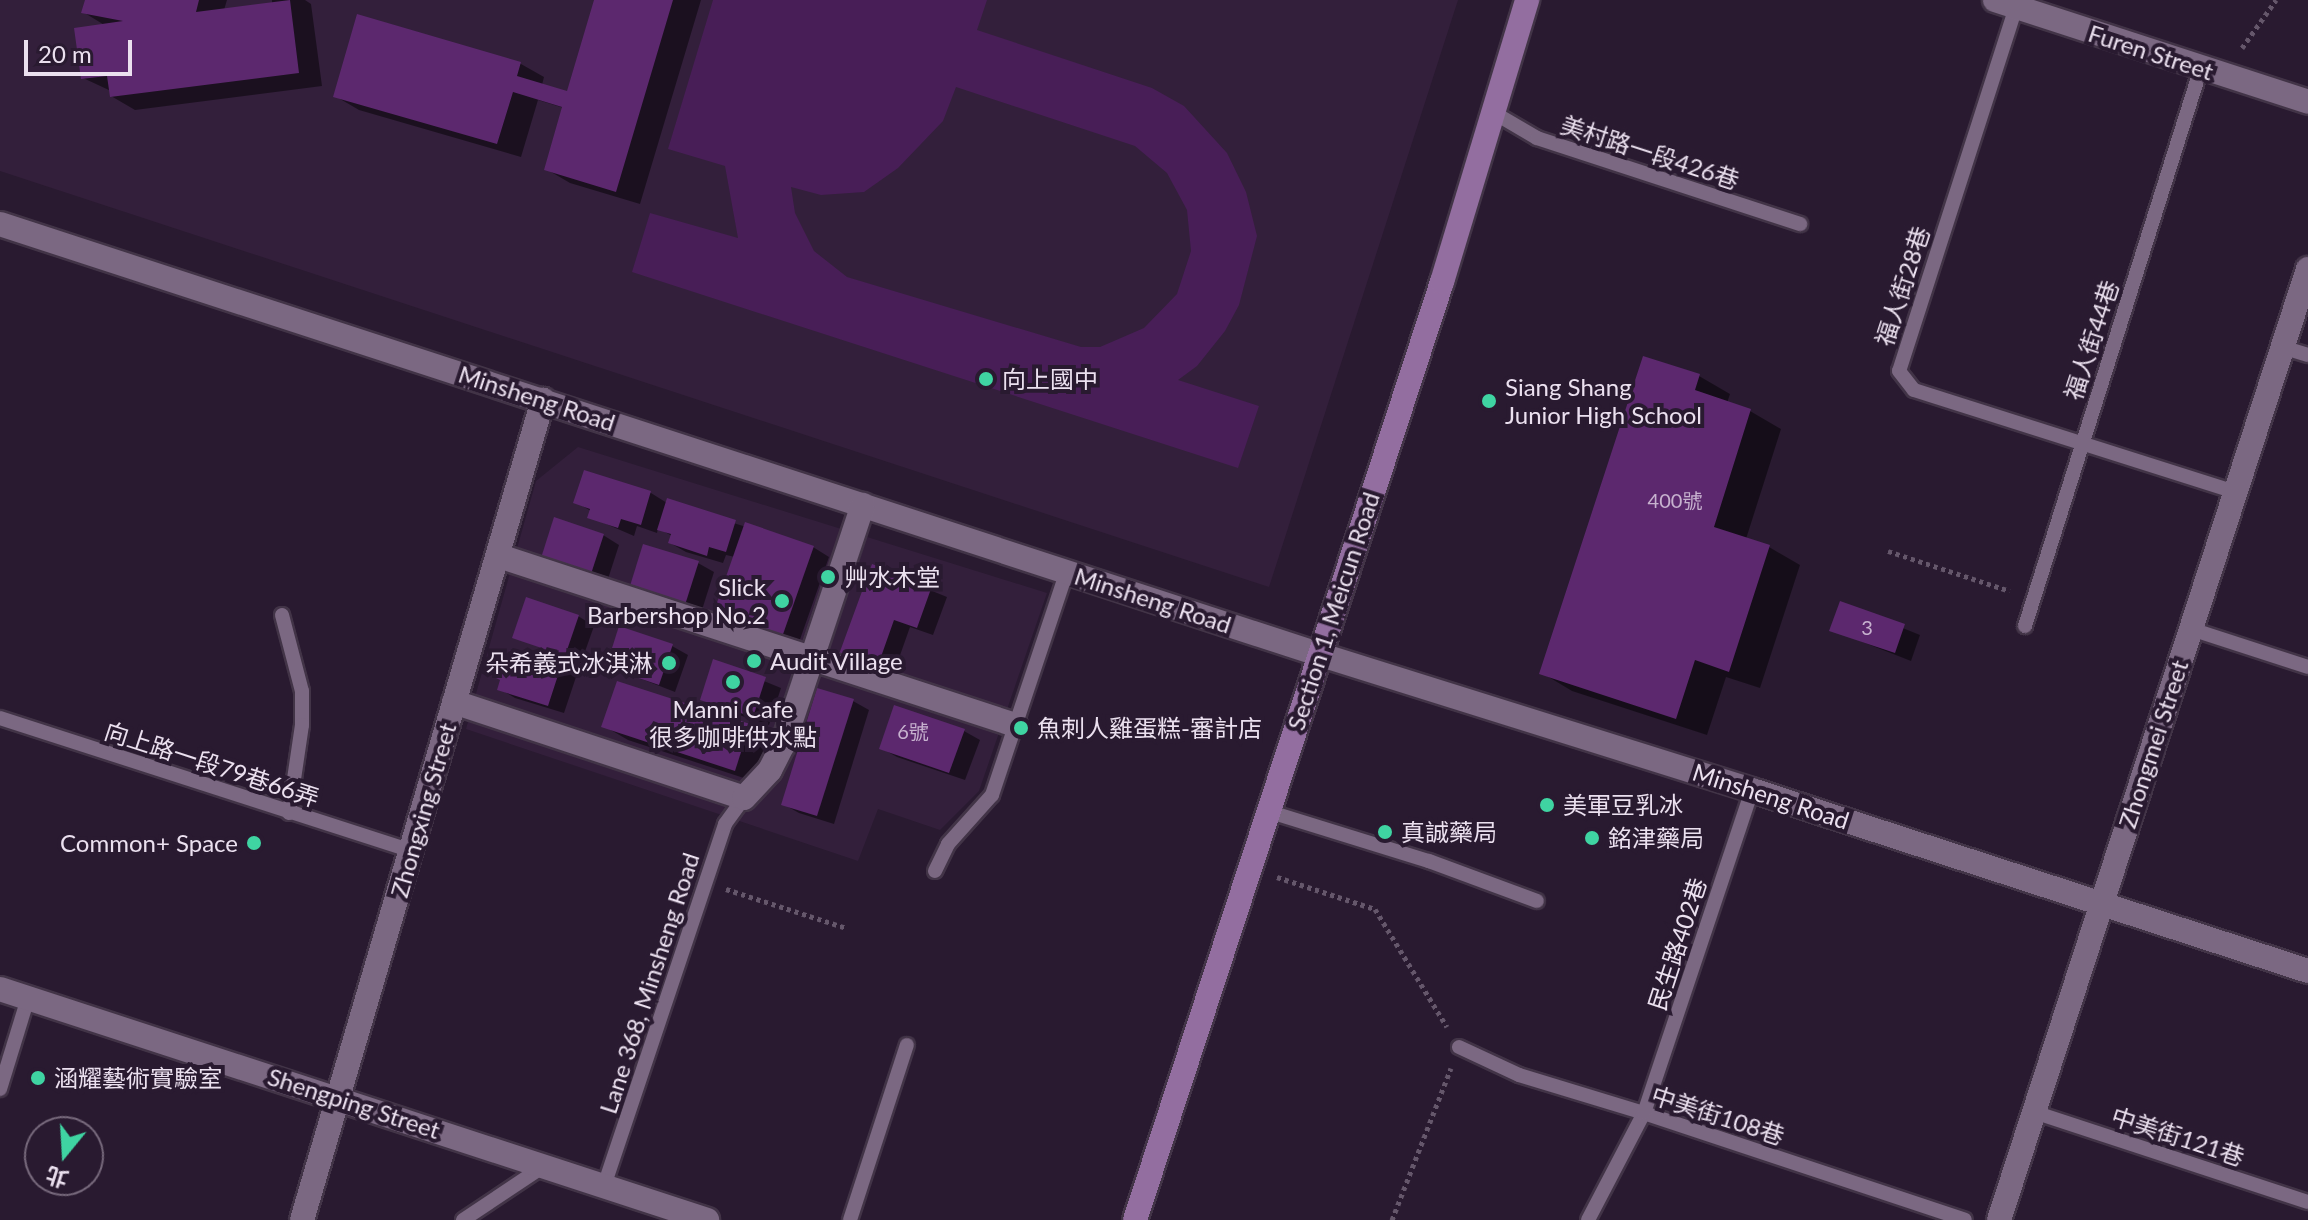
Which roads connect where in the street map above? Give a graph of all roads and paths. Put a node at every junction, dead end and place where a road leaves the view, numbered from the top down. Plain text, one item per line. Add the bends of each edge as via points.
1 (1527, 0) edge
2 (2276, 0) edge
3 (2006, 4) edge
4 (2212, 71) junction
5 (2308, 102) edge
6 (1491, 111) junction
7 (0, 224) edge
8 (1800, 224) dead end
9 (2308, 269) edge
10 (2282, 347) junction
11 (2308, 355) edge
12 (543, 400) junction
13 (2080, 444) junction
14 (2236, 492) junction
15 (863, 505) junction
16 (1888, 551) dead end
17 (499, 556) junction
18 (1067, 571) junction
19 (2033, 599) junction
20 (282, 615) dead end
21 (2025, 626) dead end
22 (2191, 629) junction
23 (1318, 654) junction
24 (811, 658) junction
25 (2308, 667) edge
26 (454, 702) junction
27 (0, 718) edge
28 (1015, 725) junction
29 (1752, 790) junction
30 (744, 798) junction
31 (1267, 811) junction
32 (289, 813) junction
33 (411, 851) junction
34 (1248, 868) junction
35 (935, 871) dead end
36 (705, 883) junction
37 (1537, 901) dead end
38 (2101, 904) junction
39 (847, 928) dead end
40 (2308, 971) edge
41 (0, 989) edge
42 (28, 998) junction
43 (907, 1045) dead end
44 (1459, 1047) junction
45 (0, 1089) edge
46 (338, 1097) junction
47 (2034, 1112) junction
48 (1644, 1113) junction
49 (544, 1166) junction
50 (604, 1186) junction
51 (2308, 1202) edge
52 (302, 1220) edge
53 (463, 1220) edge
54 (707, 1220) edge
55 (850, 1220) edge
56 (1135, 1220) edge
57 (1392, 1220) edge
58 (1588, 1220) edge
59 (1965, 1220) edge
60 (1999, 1220) edge

1 - 6 street, Section 1, Meicun Road
2 - 4 path
3 - 4 street, Furen Street
3 - 13 lane, 福人街28巷 via 1899,371 1914,390
4 - 5 street, Furen Street
4 - 13 lane, 福人街44巷
6 - 8 lane, 美村路一段426巷 via 1537,138
6 - 23 street, Section 1, Meicun Road via 1442,282
7 - 12 street, Minsheng Road
9 - 10 street, Zhongmei Street
10 - 11 lane
10 - 14 street, Zhongmei Street
12 - 15 street, Minsheng Road
12 - 17 street, Zhongxing Street
13 - 14 lane, 福人街28巷
13 - 19 lane, 福人街44巷
14 - 22 street, Zhongmei Street
15 - 18 street, Minsheng Road
15 - 24 street
16 - 19 path
17 - 24 street
17 - 26 street, Zhongxing Street
18 - 23 street, Minsheng Road
18 - 28 lane
19 - 21 lane, 福人街44巷
20 - 32 lane via 302,691
22 - 25 lane
22 - 38 street, Zhongmei Street
23 - 29 street, Minsheng Road
23 - 31 street, Section 1, Meicun Road
24 - 28 street
24 - 30 street via 783,745 770,770
26 - 30 street
26 - 33 street, Zhongxing Street
27 - 32 lane, 向上路一段79巷66弄
28 - 35 lane via 992,795 948,844
29 - 38 street, Minsheng Road
29 - 48 lane, 民生路402巷
30 - 36 lane, Lane 368, Minsheng Road via 725,824
31 - 34 street, Section 1, Meicun Road
31 - 37 lane
32 - 33 lane, 向上路一段79巷66弄
33 - 46 street, Zhongxing Street
34 - 44 path via 1375,909
34 - 56 street, Section 1, Meicun Road
36 - 39 path
36 - 50 lane, Lane 368, Minsheng Road
38 - 40 street, Minsheng Road
38 - 47 street, Zhongmei Street
41 - 42 street, Shengping Street
42 - 45 lane
42 - 46 street, Shengping Street
43 - 55 lane
44 - 48 lane, 中美街108巷 via 1519,1075
44 - 57 path
46 - 49 street, Shengping Street
46 - 52 street, Zhongxing Street
47 - 51 lane, 中美街121巷
47 - 60 street, Zhongmei Street
48 - 58 lane, 民生路402巷
48 - 59 lane, 中美街108巷
49 - 50 street, Shengping Street
49 - 53 lane
50 - 54 street, Shengping Street

